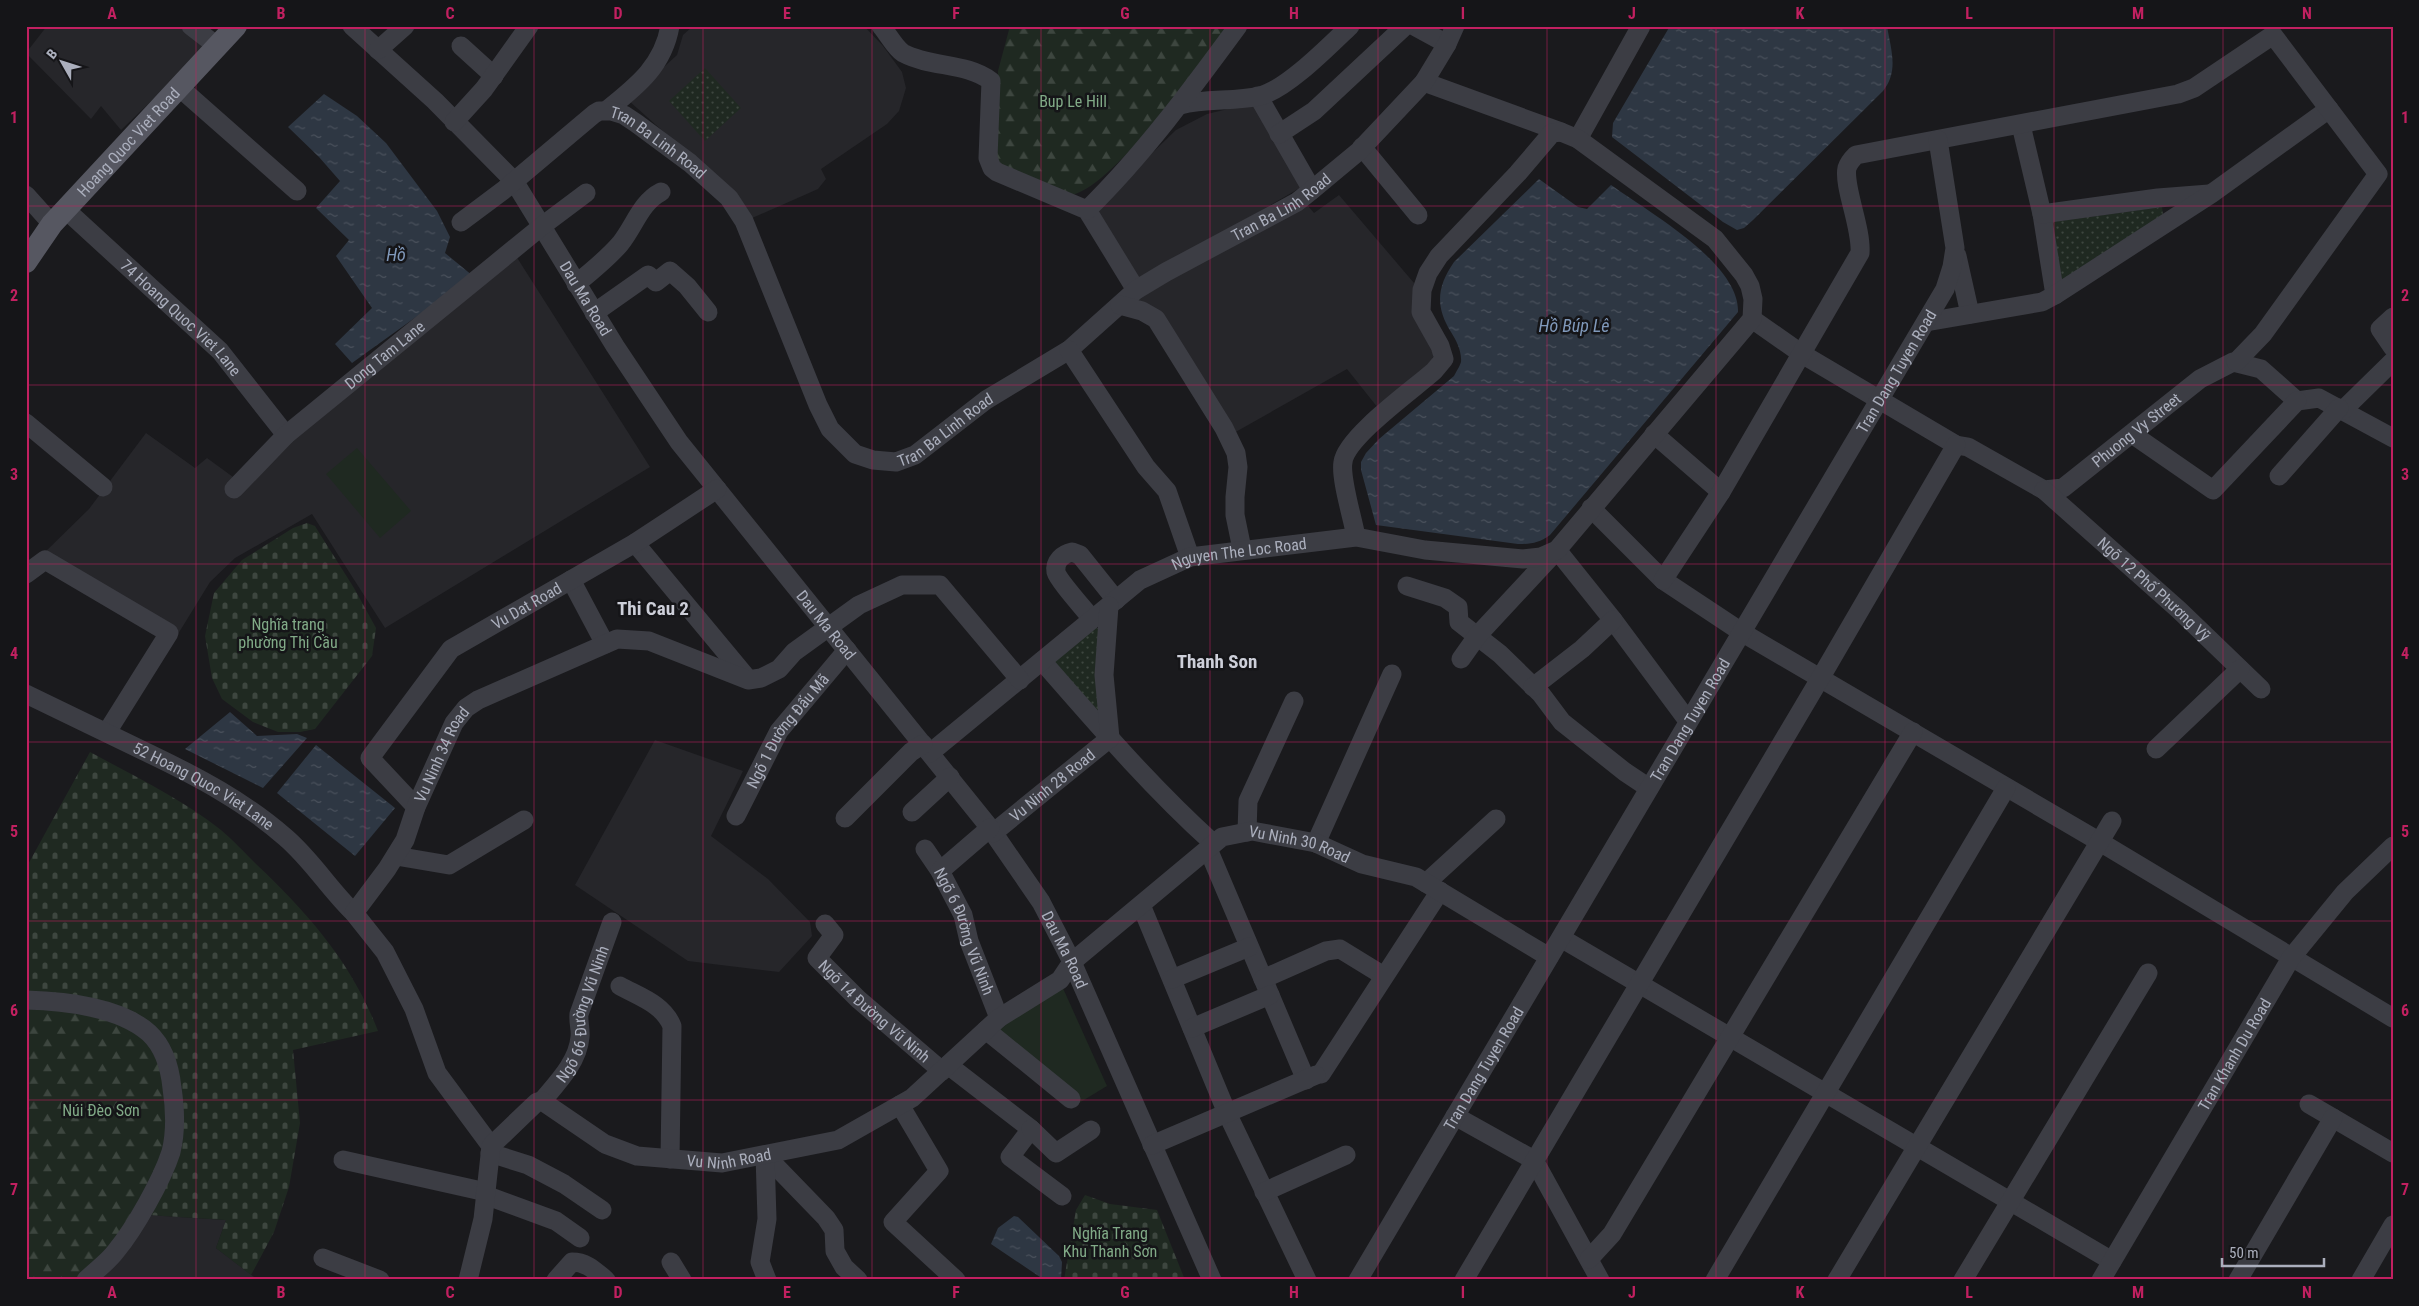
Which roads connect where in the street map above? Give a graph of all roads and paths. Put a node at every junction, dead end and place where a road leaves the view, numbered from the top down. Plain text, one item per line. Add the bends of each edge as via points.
1 (191, 26) edge
2 (236, 26) edge
3 (352, 26) edge
4 (405, 26) edge
5 (529, 26) edge
6 (670, 26) edge
7 (881, 26) edge
8 (1238, 26) edge
9 (1350, 26) edge
10 (1405, 26) edge
11 (1414, 26) edge
12 (1455, 26) edge
13 (1641, 26) edge
14 (1447, 44) junction
15 (217, 46) junction
16 (461, 46) dead end
17 (378, 50) junction
18 (494, 76) junction
19 (1424, 82) junction
20 (179, 87) junction
21 (1258, 96) junction
22 (1180, 105) junction
23 (2329, 109) junction
24 (607, 110) junction
25 (454, 122) junction
26 (2021, 125) junction
27 (1278, 134) junction
28 (1569, 136) junction
29 (1938, 140) junction
30 (1362, 146) junction
31 (514, 181) junction
32 (1312, 190) junction
33 (297, 191) dead end
34 (661, 192) dead end
35 (26, 194) edge
36 (586, 194) dead end
37 (2211, 194) junction
38 (1087, 210) junction
39 (2042, 214) junction
40 (1418, 215) dead end
41 (58, 217) junction
42 (461, 222) dead end
43 (542, 226) junction
44 (1955, 248) junction
45 (26, 262) edge
46 (576, 284) junction
47 (1136, 290) junction
48 (2055, 295) junction
49 (1120, 305) junction
50 (708, 312) dead end
51 (594, 313) junction
52 (1970, 314) junction
53 (2393, 317) edge
54 (1752, 319) junction
55 (1926, 322) junction
56 (2393, 348) edge
57 (1069, 350) junction
58 (1802, 354) junction
59 (2393, 361) edge
60 (2236, 362) junction
61 (1880, 399) junction
62 (2297, 402) junction
63 (2341, 409) junction
64 (26, 423) edge
65 (1654, 434) junction
66 (2132, 434) junction
67 (286, 435) junction
68 (2393, 438) edge
69 (1956, 445) junction
70 (2279, 476) dead end
71 (103, 487) dead end
72 (234, 489) dead end
73 (717, 489) junction
74 (2044, 490) junction
75 (1721, 492) junction
76 (1591, 508) junction
77 (1356, 537) junction
78 (635, 543) junction
79 (1242, 549) junction
80 (1557, 550) junction
81 (1190, 557) junction
82 (26, 574) edge
83 (571, 580) junction
84 (1664, 580) junction
85 (1407, 586) dead end
86 (1112, 603) junction
87 (1092, 619) junction
88 (1613, 620) junction
89 (828, 626) junction
90 (1743, 633) junction
91 (1478, 635) junction
92 (604, 644) junction
93 (847, 650) junction
94 (1461, 659) dead end
95 (1042, 661) junction
96 (2240, 669) junction
97 (1392, 674) dead end
98 (1822, 677) junction
99 (748, 680) junction
100 (1020, 680) junction
101 (1533, 687) junction
102 (2261, 689) dead end
103 (26, 694) edge
104 (1294, 701) dead end
105 (1688, 722) junction
106 (107, 732) junction
107 (1912, 732) junction
108 (1110, 738) junction
109 (927, 748) junction
110 (2156, 749) dead end
111 (950, 777) junction
112 (1649, 788) junction
113 (2006, 788) junction
114 (416, 807) junction
115 (912, 812) dead end
116 (736, 816) dead end
117 (845, 818) dead end
118 (1496, 818) dead end
119 (524, 820) dead end
120 (2112, 821) dead end
121 (992, 830) junction
122 (1247, 832) junction
123 (2100, 842) junction
124 (1316, 843) junction
125 (1211, 846) junction
126 (2393, 846) edge
127 (925, 849) dead end
128 (396, 856) junction
129 (940, 871) junction
130 (1433, 887) junction
131 (1141, 905) junction
132 (354, 913) junction
133 (612, 922) dead end
134 (825, 924) dead end
135 (1561, 938) junction
136 (1249, 948) junction
137 (1549, 957) junction
138 (2291, 958) junction
139 (1072, 962) junction
140 (2148, 973) dead end
141 (1384, 976) junction
142 (1172, 979) junction
143 (1639, 984) junction
144 (620, 986) dead end
145 (1266, 987) junction
146 (26, 1000) edge
147 (2393, 1018) edge
148 (993, 1024) junction
149 (1192, 1028) junction
150 (1731, 1037) junction
151 (1342, 1065) dead end
152 (945, 1068) junction
153 (1313, 1077) junction
154 (1825, 1092) junction
155 (1071, 1100) dead end
156 (542, 1101) junction
157 (2309, 1104) dead end
158 (900, 1105) junction
159 (1227, 1113) junction
160 (1455, 1116) junction
161 (2333, 1118) junction
162 (1031, 1128) junction
163 (1092, 1130) dead end
164 (1152, 1145) junction
165 (1916, 1148) junction
166 (490, 1150) junction
167 (2393, 1154) edge
168 (765, 1155) junction
169 (1346, 1155) dead end
170 (670, 1159) junction
171 (343, 1160) dead end
172 (1534, 1160) junction
173 (1264, 1192) junction
174 (486, 1194) junction
175 (1062, 1196) dead end
176 (2009, 1201) junction
177 (602, 1210) dead end
178 (2393, 1225) edge
179 (580, 1238) dead end
180 (323, 1258) dead end
181 (1589, 1259) junction
182 (2112, 1261) junction
183 (671, 1262) dead end
184 (86, 1280) edge
185 (380, 1280) edge
186 (468, 1280) edge
187 (556, 1280) edge
188 (606, 1280) edge
189 (682, 1280) edge
190 (766, 1280) edge
191 (858, 1280) edge
192 (956, 1280) edge
193 (1212, 1280) edge
194 (1307, 1280) edge
195 (1358, 1280) edge
196 (1464, 1280) edge
197 (1600, 1280) edge
198 (1715, 1280) edge
199 (1837, 1280) edge
200 (1963, 1280) edge
201 (2101, 1280) edge
202 (2238, 1280) edge
203 (2361, 1280) edge

1 - 15 street
2 - 15 main road, Hoang Quoc Viet Road
3 - 17 street, Dau Ma Road
4 - 17 street
5 - 18 street
6 - 24 street via 667,44 656,64 642,82
7 - 38 street via 902,52 981,73 992,81 988,158 992,168
8 - 22 street
9 - 21 street via 1296,74 1270,92
10 - 27 street via 1314,111
11 - 14 street
12 - 14 street, Tran Ba Linh Road
13 - 28 street
14 - 19 street, Tran Ba Linh Road
15 - 20 main road, Hoang Quoc Viet Road
16 - 18 street
17 - 25 street, Dau Ma Road
18 - 25 street
19 - 28 street
19 - 30 street, Tran Ba Linh Road
20 - 33 street
20 - 41 main road, Hoang Quoc Viet Road
21 - 22 street
21 - 27 street
22 - 38 street via 1117,180
23 - 26 street via 2273,35 2194,88 2178,94
23 - 37 street
23 - 60 street via 2378,174 2263,334
24 - 31 street, Tran Ba Linh Road via 590,117
24 - 57 street, Tran Ba Linh Road via 636,123 690,163 728,198 744,221 824,419 839,440 855,454 885,462 905,460 926,448 986,400
25 - 31 street, Dau Ma Road
26 - 29 street
26 - 39 street
27 - 32 street
28 - 54 street via 1715,238 1750,286
28 - 77 street via 1550,135 1439,256 1428,273 1422,290 1421,312 1444,359 1430,375 1358,436 1345,453 1342,466
29 - 44 street, Tran Dang Tuyen Road
29 - 58 street via 1863,153 1850,161 1847,175 1860,235 1860,253
30 - 32 street, Tran Ba Linh Road
30 - 40 street
31 - 42 street, Tran Ba Linh Road
31 - 43 street, Dau Ma Road
32 - 47 street, Tran Ba Linh Road via 1297,202
34 - 46 street via 649,198 624,238 606,259
35 - 41 street, 74 Hoang Quoc Viet Lane
36 - 43 street, Dong Tam Lane
37 - 39 street
37 - 48 street
38 - 47 street
39 - 48 street
41 - 45 main road, Hoang Quoc Viet Road
41 - 67 street, 74 Hoang Quoc Viet Lane via 220,351
43 - 46 street, Dau Ma Road
43 - 67 street, Dong Tam Lane
44 - 52 street
44 - 55 street, Tran Dang Tuyen Road via 1945,289
46 - 51 street, Dau Ma Road
47 - 49 street, Tran Ba Linh Road
48 - 52 street via 2042,302
49 - 57 street, Tran Ba Linh Road
49 - 79 street via 1142,310 1156,320 1224,428 1236,453 1236,515
50 - 51 street via 687,286 670,272 656,282 648,275
51 - 73 street, Dau Ma Road via 664,421
52 - 55 street
53 - 56 street via 2380,330
54 - 58 street
54 - 65 street
55 - 61 street, Tran Dang Tuyen Road
57 - 81 street via 1146,467 1167,491
58 - 61 street
58 - 75 street
59 - 63 street
60 - 62 street via 2261,369
60 - 66 street, Phuong Vy Street via 2228,363 2200,379
61 - 69 street
61 - 90 street, Tran Dang Tuyen Road
62 - 63 street via 2319,398
62 - 66 street via 2213,490
63 - 68 street
63 - 70 street
64 - 71 street
65 - 75 street
65 - 76 street
66 - 74 street, Phuong Vy Street via 2063,488
67 - 72 street, Dong Tam Lane
69 - 74 street via 1968,447
69 - 98 street
73 - 78 street, Vu Dat Road
73 - 89 street, Dau Ma Road
74 - 96 street, Ngõ 12 Phố Phương Vỹ
75 - 84 street
76 - 80 street
76 - 84 street
77 - 79 street, Nguyen The Loc Road
77 - 80 street, Nguyen The Loc Road via 1424,550 1523,559 1541,557
78 - 83 street, Vu Dat Road
78 - 99 street
79 - 81 street, Nguyen The Loc Road
80 - 88 street
80 - 91 street
81 - 86 street, Nguyen The Loc Road via 1140,580
82 - 106 street via 45,560 169,633
83 - 92 street
83 - 114 street, Vu Dat Road via 451,649 370,758
84 - 90 street
85 - 91 street via 1445,598 1458,607 1459,622
86 - 87 street, Nguyen The Loc Road
86 - 87 street via 1080,556 1072,552 1063,556 1056,564 1056,574
86 - 108 street via 1104,675
87 - 95 street, Nguyen The Loc Road
88 - 101 street
88 - 105 street
89 - 93 street, Dau Ma Road
89 - 99 street via 794,652 779,669
89 - 100 street via 859,605 902,585 940,585
90 - 98 street
90 - 105 street, Tran Dang Tuyen Road
91 - 94 street
91 - 101 street
92 - 99 street, Vu Ninh 34 Road via 616,640 649,642
92 - 114 street, Vu Ninh 34 Road via 497,690 466,708 454,723
93 - 109 street, Dau Ma Road
93 - 116 street, Ngõ 1 Đường Đấu Mã via 779,731
95 - 100 street, Nguyen The Loc Road
95 - 108 street
96 - 102 street, Ngõ 12 Phố Phương Vỹ
96 - 110 street
97 - 124 street
98 - 107 street
98 - 143 street
100 - 109 street, Nguyen The Loc Road
101 - 112 street via 1562,722
103 - 106 street, 52 Hoang Quoc Viet Lane
104 - 122 street via 1248,801
105 - 112 street, Tran Dang Tuyen Road
106 - 132 street, 52 Hoang Quoc Viet Lane via 212,786 258,815 308,858 333,893
107 - 113 street
107 - 150 street
108 - 121 street, Vu Ninh 28 Road
108 - 125 street
109 - 111 street, Dau Ma Road
109 - 117 street, Nguyen The Loc Road via 911,752
111 - 115 street
111 - 121 street, Dau Ma Road
112 - 135 street, Tran Dang Tuyen Road
113 - 123 street
113 - 154 street
114 - 128 street, Vu Ninh 34 Road
118 - 130 street
119 - 128 street via 449,864
120 - 123 street
121 - 129 street, Vu Ninh 28 Road
121 - 139 street, Dau Ma Road via 1040,902
122 - 124 street, Vu Ninh 30 Road
122 - 125 street, Vu Ninh 30 Road via 1222,837
123 - 138 street
123 - 165 street
124 - 130 street, Vu Ninh 30 Road via 1362,864 1416,877
125 - 131 street, Vu Ninh 30 Road
125 - 136 street
126 - 138 street, Tran Khanh Du Road via 2345,892
127 - 129 street, Ngõ 6 Đường Vũ Ninh
128 - 132 street, Vu Ninh 34 Road
129 - 148 street, Ngõ 6 Đường Vũ Ninh via 964,915
130 - 137 street, Vu Ninh 30 Road
130 - 141 street
131 - 139 street, Vu Ninh 30 Road
131 - 142 street
132 - 166 street via 385,952 414,1009 437,1073
133 - 156 street, Ngõ 66 Đường Vũ Ninh via 579,1014 580,1037 569,1068
134 - 152 street, Ngõ 14 Đường Vũ Ninh via 834,935 817,958 858,999
135 - 137 street, Tran Dang Tuyen Road
135 - 143 street
136 - 142 street
136 - 145 street
137 - 160 street, Tran Dang Tuyen Road
138 - 147 street
138 - 182 street, Tran Khanh Du Road
139 - 148 street, Vu Ninh Road via 1060,980
139 - 164 street, Dau Ma Road
140 - 176 street
141 - 145 street via 1340,949 1326,951
141 - 153 street
142 - 149 street
143 - 150 street
143 - 172 street
144 - 170 street via 667,1014 672,1026
145 - 149 street
145 - 153 street
146 - 184 street via 82,1005 115,1014 148,1033 163,1052 171,1076 175,1109 171,1151 144,1209 116,1252
148 - 152 street, Vu Ninh Road
148 - 155 street
149 - 159 street
150 - 154 street
150 - 181 street via 1612,1234
151 - 153 street
152 - 158 street, Vu Ninh Road
152 - 162 street
153 - 159 street
154 - 165 street
154 - 198 street
156 - 166 street via 533,1106
156 - 170 street, Vu Ninh Road via 606,1144 637,1156
157 - 161 street
158 - 168 street, Vu Ninh Road via 838,1140
158 - 192 street via 939,1171 893,1222
159 - 164 street
159 - 173 street
160 - 172 street
160 - 195 street, Tran Dang Tuyen Road
161 - 167 street
161 - 202 street
162 - 163 street via 1056,1153
162 - 175 street via 1010,1157
164 - 193 street, Dau Ma Road
165 - 176 street
165 - 199 street
166 - 174 street
166 - 177 street via 564,1184
168 - 170 street, Vu Ninh Road via 722,1163
168 - 190 street via 766,1219 760,1262
168 - 191 street via 826,1218 834,1230 835,1250 844,1267
169 - 173 street
171 - 174 street
172 - 181 street
172 - 196 street
173 - 194 street
174 - 179 street via 556,1220
174 - 186 street
176 - 182 street
176 - 200 street
178 - 203 street
180 - 185 street
181 - 197 street
182 - 201 street, Tran Khanh Du Road
183 - 189 street
187 - 188 street via 572,1262 579,1262

